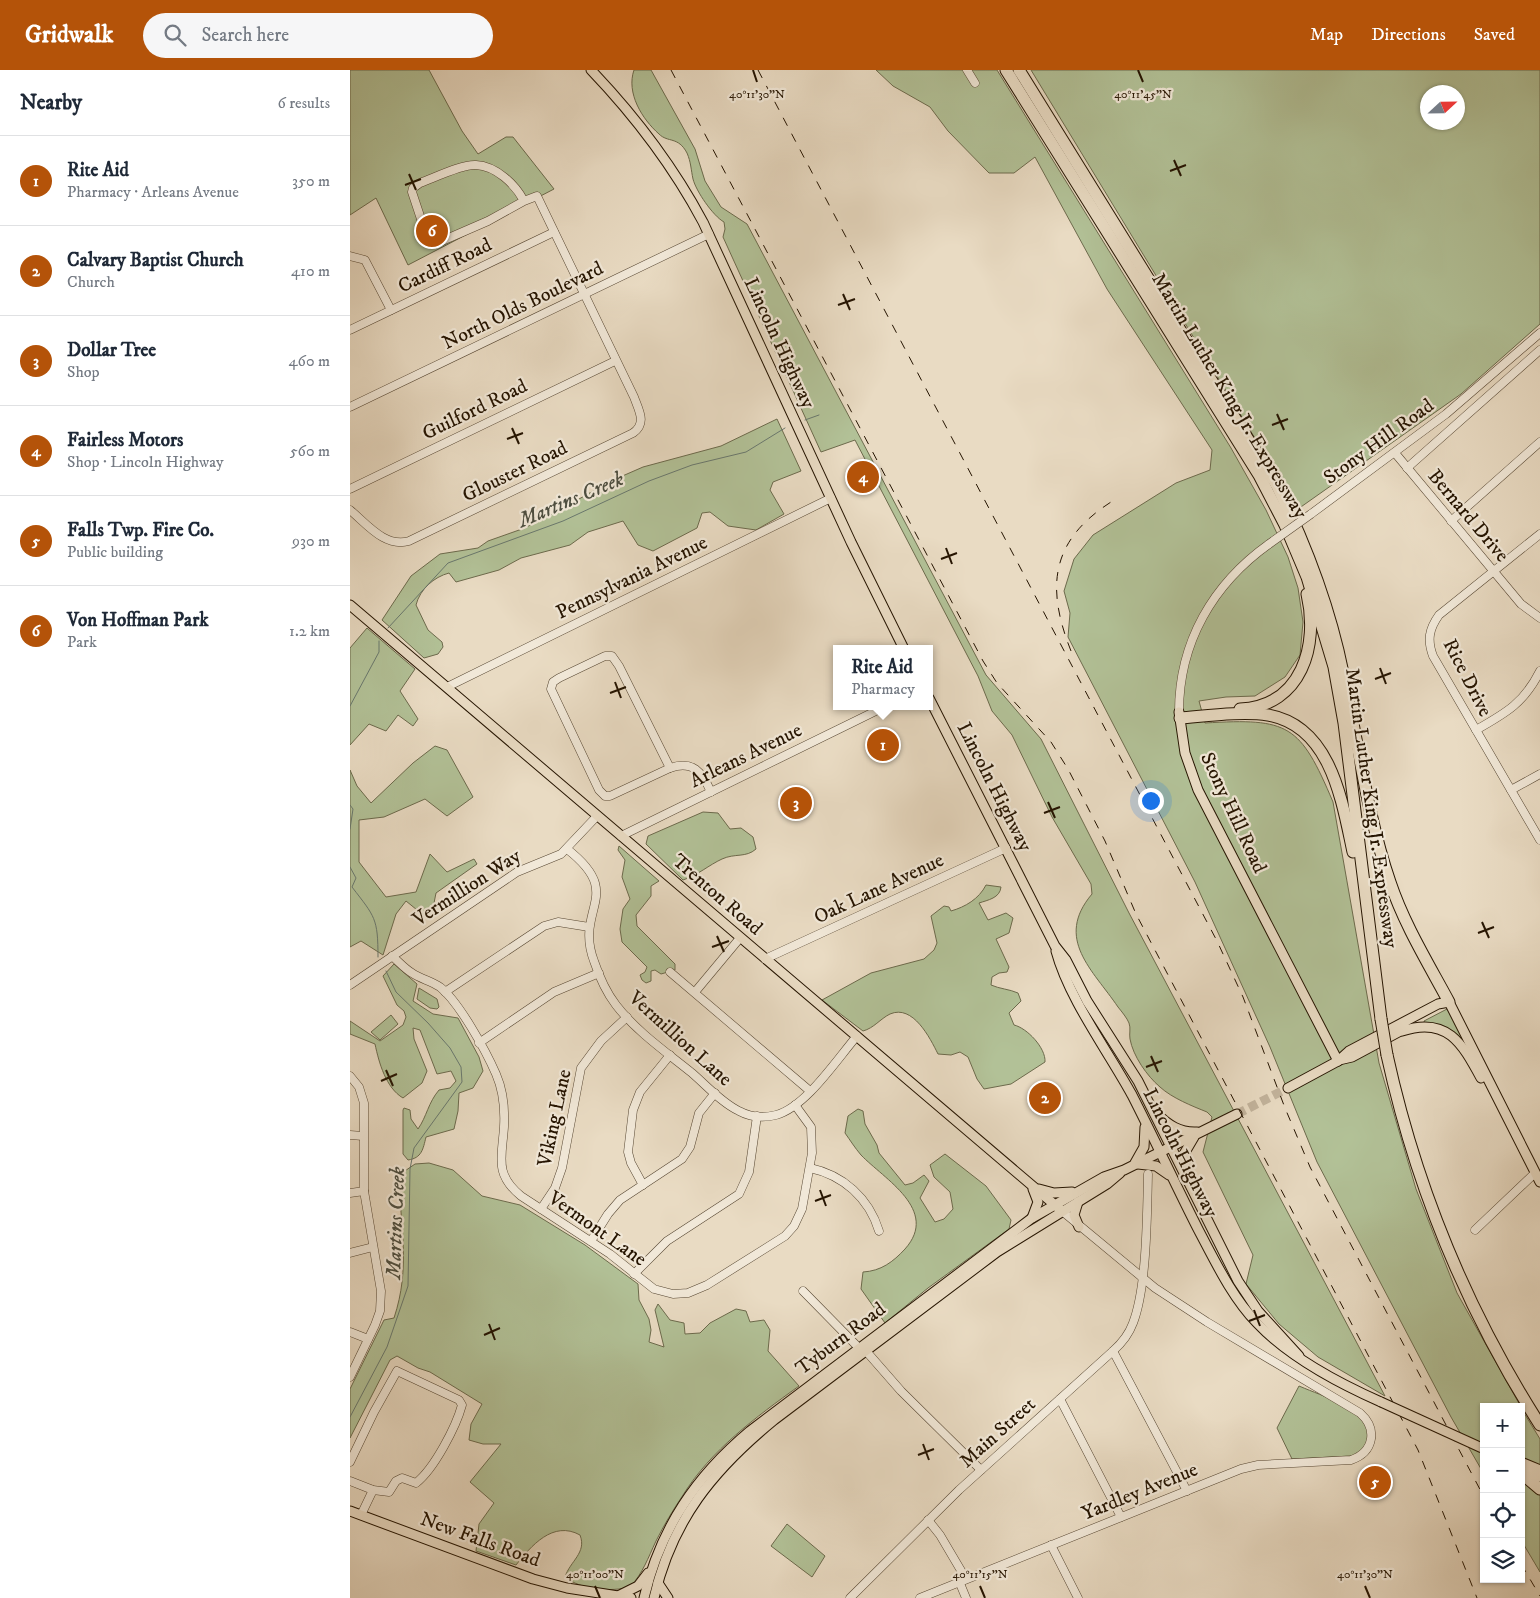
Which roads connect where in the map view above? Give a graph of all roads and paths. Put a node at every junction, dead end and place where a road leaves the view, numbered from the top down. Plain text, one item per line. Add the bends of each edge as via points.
1 (591, 70) edge
2 (967, 70) edge
3 (1006, 70) edge
4 (1019, 70) edge
5 (975, 83) dead end
6 (524, 201) junction
7 (554, 232) junction
8 (710, 234) junction
9 (350, 256) edge
10 (583, 294) junction
11 (390, 310) junction
12 (350, 330) edge
13 (1540, 333) edge
14 (1540, 350) edge
15 (615, 361) junction
16 (350, 407) edge
17 (1540, 442) edge
18 (1395, 453) junction
19 (1407, 468) junction
20 (350, 489) edge
21 (831, 498) junction
22 (350, 510) edge
23 (1450, 521) junction
24 (1540, 534) edge
25 (1293, 542) junction
26 (1493, 571) junction
27 (350, 605) edge
28 (1540, 618) edge
29 (902, 645) edge
30 (1540, 671) edge
31 (447, 687) junction
32 (1349, 703) junction
33 (933, 706) edge
34 (878, 710) edge
35 (1179, 715) junction
36 (1476, 730) junction
37 (670, 768) junction
38 (1540, 774) edge
39 (1511, 790) junction
40 (711, 792) junction
41 (597, 816) junction
42 (621, 836) junction
43 (1540, 840) edge
44 (1006, 848) junction
45 (567, 849) junction
46 (1368, 924) junction
47 (589, 927) junction
48 (740, 938) junction
49 (1055, 946) junction
50 (392, 956) junction
51 (765, 959) junction
52 (670, 972) dead end
53 (599, 973) junction
54 (350, 985) edge
55 (445, 992) junction
56 (695, 992) junction
57 (1449, 1002) junction
58 (627, 1017) junction
59 (1384, 1017) junction
60 (1402, 1031) junction
61 (857, 1036) junction
62 (479, 1043) junction
63 (1391, 1053) junction
64 (670, 1055) junction
65 (1338, 1061) junction
66 (350, 1076) edge
67 (1288, 1088) tunnel mouth
68 (810, 1091) junction
69 (715, 1093) junction
70 (795, 1105) junction
71 (1151, 1107) junction
72 (1237, 1114) tunnel mouth
73 (757, 1116) junction
74 (1143, 1118) junction
75 (1512, 1129) junction
76 (1200, 1132) junction
77 (350, 1135) edge
78 (363, 1136) junction
79 (1170, 1147) junction
80 (1160, 1151) junction
81 (1133, 1165) junction
82 (810, 1168) junction
83 (1124, 1170) junction
84 (1535, 1172) junction
85 (1148, 1174) dead end
86 (1174, 1180) junction
87 (1187, 1180) junction
88 (1540, 1182) edge
89 (643, 1185) junction
90 (1032, 1186) junction
91 (1080, 1190) junction
92 (364, 1191) junction
93 (350, 1193) edge
94 (1079, 1201) junction
95 (1054, 1205) junction
96 (541, 1209) junction
97 (1062, 1212) junction
98 (1032, 1218) junction
99 (1081, 1228) junction
100 (1475, 1230) dead end
101 (879, 1231) dead end
102 (590, 1241) junction
103 (373, 1247) junction
104 (350, 1252) edge
105 (634, 1274) junction
106 (1142, 1279) junction
107 (803, 1291) dead end
108 (350, 1332) edge
109 (368, 1339) junction
110 (862, 1349) junction
111 (1113, 1351) junction
112 (1299, 1356) junction
113 (350, 1377) edge
114 (1060, 1400) junction
115 (1540, 1412) edge
116 (1540, 1425) edge
117 (1480, 1447) edge
118 (350, 1462) edge
119 (1525, 1464) edge
120 (981, 1470) junction
121 (1525, 1470) edge
122 (1540, 1470) edge
123 (1525, 1477) edge
124 (1540, 1477) edge
125 (350, 1481) edge
126 (373, 1490) junction
127 (1540, 1490) edge
128 (1187, 1491) junction
129 (350, 1511) edge
130 (361, 1516) junction
131 (1121, 1517) junction
132 (928, 1520) junction
133 (1051, 1545) junction
134 (652, 1566) junction
135 (963, 1580) junction
136 (658, 1582) junction
137 (579, 1590) junction
138 (619, 1596) junction
139 (574, 1598) edge
140 (631, 1598) edge
141 (644, 1598) edge
142 (654, 1598) edge
143 (668, 1598) edge
144 (850, 1598) edge
145 (920, 1598) edge
146 (966, 1598) edge
147 (1078, 1598) edge

1 - 8 main road, Lincoln Highway via 652,142 688,194
2 - 5 street
3 - 25 highway, Martin Luther King Jr. Expressway via 1254,467
4 - 32 highway, Martin Luther King Jr. Expressway via 1277,486 1302,538 1322,592 1338,647
6 - 6 street via 503,175 475,165 420,183 412,192 427,237 434,244 488,221
6 - 7 street via 537,196
7 - 10 street
7 - 11 street, Cardiff Road
8 - 10 street, North Olds Boulevard
8 - 21 main road, Lincoln Highway
9 - 11 street via 365,260
10 - 15 street
10 - 16 street, North Olds Boulevard
11 - 12 street, Cardiff Road
13 - 18 street, Stony Hill Road via 1459,404
14 - 19 street
15 - 20 street, Guilford Road
15 - 22 street, Glouster Road via 640,412 641,424 633,433 422,535 399,543 378,534
17 - 23 street
18 - 19 street, Bernard Drive
18 - 35 street, Stony Hill Road, bridge via 1269,544 1228,579 1203,616 1186,659 1180,685
19 - 23 street, Bernard Drive
21 - 29 main road, Lincoln Highway
21 - 31 street, Pennsylvania Avenue
23 - 26 street, Bernard Drive
24 - 26 street, Rice Drive
25 - 35 highway via 1311,620 1309,651 1300,673 1284,692 1259,705
25 - 46 highway, Martin Luther King Jr. Expressway via 1320,613 1338,686
26 - 28 street, Bernard Drive via 1522,604
26 - 36 street, Rice Drive via 1439,615 1430,632 1433,656
27 - 31 main road, Trenton Road
30 - 36 street via 1522,700
31 - 41 main road, Trenton Road
32 - 57 highway via 1375,830 1390,883 1408,925
32 - 59 highway, Martin Luther King Jr. Expressway
33 - 44 main road, Lincoln Highway
34 - 40 street, Arleans Avenue
35 - 46 highway via 1268,715 1288,722 1312,740 1325,759 1340,794
35 - 65 main road, Stony Hill Road via 1184,753 1198,790
36 - 39 street, Rice Drive
37 - 37 street via 620,666 612,656 599,658 553,682 552,695 602,794 617,794
37 - 40 street via 686,765 697,768
38 - 39 street
39 - 43 street, Rice Drive
40 - 42 street, Arleans Avenue
41 - 42 main road, Trenton Road
41 - 45 street, Vermillion Way
42 - 48 main road, Trenton Road
44 - 49 main road, Lincoln Highway
44 - 51 street, Oak Lane Avenue
45 - 47 street, Vermillion Lane via 584,864 596,883 596,899
45 - 50 street, Vermillion Way via 516,872
46 - 59 highway, Martin Luther King Jr. Expressway
47 - 53 street, Vermillion Lane via 588,943
47 - 55 street via 558,922 544,926
48 - 51 main road, Trenton Road
48 - 56 street
49 - 71 main road, Lincoln Highway
49 - 74 main road, Lincoln Highway via 1060,963 1087,1016
50 - 54 street, Vermillion Way
50 - 55 street, Vermont Lane via 413,974
51 - 61 main road, Trenton Road
52 - 56 street
53 - 58 street, Vermillion Lane via 611,998
53 - 62 street via 554,992
55 - 62 street, Vermont Lane
56 - 68 street
57 - 60 main road
57 - 65 main road via 1438,1004 1356,1047
57 - 75 main road
58 - 64 street, Vermillion Lane
58 - 96 street, Viking Lane via 601,1040 581,1068 562,1168 555,1188
59 - 63 highway, Martin Luther King Jr. Expressway, bridge
60 - 65 main road
60 - 75 main road via 1433,1027 1456,1038
61 - 68 street, Vermillion Lane
61 - 90 main road, Trenton Road
62 - 96 street, Vermont Lane via 497,1076 503,1100 500,1159 503,1173 515,1190
63 - 115 highway, Martin Luther King Jr. Expressway via 1421,1156 1451,1240 1493,1330
63 - 116 highway, Martin Luther King Jr. Expressway via 1416,1165 1448,1250 1490,1340
64 - 69 street, Vermillion Lane
64 - 89 street via 640,1092 634,1110 628,1152 630,1163
65 - 67 main road
66 - 78 street via 359,1087 364,1103
68 - 70 street, Vermillion Lane
69 - 73 street, Vermillion Lane via 738,1111
69 - 89 street via 699,1113 686,1153 678,1163
70 - 73 street, Vermillion Lane via 775,1115
70 - 82 street, Vermont Lane via 812,1132
71 - 76 main road via 1174,1128
71 - 79 main road, Lincoln Highway
72 - 76 main road, Tyburn Road
73 - 105 street via 749,1172 739,1194 667,1241
74 - 80 main road, Lincoln Highway
74 - 81 main road via 1146,1141
75 - 84 main road
76 - 79 main road, Tyburn Road
76 - 87 main road via 1188,1143 1184,1154
77 - 78 street
78 - 92 street
79 - 80 main road, Tyburn Road
79 - 87 main road, Lincoln Highway
80 - 81 main road, Tyburn Road
80 - 86 main road, Lincoln Highway
81 - 83 main road, Tyburn Road
81 - 86 main road via 1156,1166
82 - 101 street via 830,1173 849,1186 874,1217
82 - 105 street, Vermont Lane via 802,1209 790,1231 707,1285 688,1293 673,1294 654,1289
83 - 91 main road, Tyburn Road
83 - 94 main road, Tyburn Road
84 - 88 main road
84 - 100 street
85 - 106 street, Main Street
86 - 112 main road, Lincoln Highway via 1217,1265 1240,1302 1272,1338
87 - 112 main road, Lincoln Highway via 1248,1296
89 - 102 street via 614,1206
90 - 91 main road via 1054,1193
90 - 95 main road, Trenton Road
90 - 98 main road via 1038,1202
91 - 95 main road, Tyburn Road
92 - 93 street
92 - 103 street
94 - 97 main road, Tyburn Road
94 - 99 main road via 1074,1212
95 - 97 main road, Trenton Road
95 - 98 main road, Tyburn Road
96 - 102 street, Vermont Lane
97 - 99 street
97 - 110 main road, Tyburn Road via 982,1263
98 - 110 main road, Tyburn Road
99 - 106 street
102 - 105 street, Vermont Lane
103 - 104 street
103 - 109 street via 381,1303
106 - 111 street, Main Street via 1133,1324
106 - 128 street, Yardley Avenue via 1207,1322 1360,1413 1371,1427 1372,1440 1364,1453 1351,1460 1258,1464
107 - 110 street
108 - 109 street
109 - 113 street
110 - 120 street
110 - 134 main road, Tyburn Road via 750,1430 711,1466 682,1504
110 - 136 main road, Tyburn Road via 767,1426 714,1476 680,1526
111 - 114 street, Main Street
111 - 128 street
112 - 117 main road, Lincoln Highway, bridge via 1334,1380
114 - 120 street, Main Street
114 - 131 street
118 - 126 street via 397,1371 459,1400 462,1405 453,1428 420,1479 416,1483 402,1478 389,1492
119 - 122 main road
120 - 132 street, Main Street
121 - 124 main road
123 - 127 highway
125 - 126 street
126 - 130 street
128 - 131 street, Yardley Avenue
129 - 130 main road, New Falls Road
130 - 137 main road, New Falls Road via 514,1572
131 - 133 street, Yardley Avenue
132 - 135 street via 940,1535
132 - 144 street, Main Street
133 - 135 street, Yardley Avenue
133 - 147 street
134 - 138 main road via 638,1586
134 - 141 main road, Tyburn Road
135 - 145 street, Yardley Avenue
135 - 146 street
136 - 142 main road, Tyburn Road
136 - 143 main road
137 - 138 main road, New Falls Road
137 - 139 street
138 - 140 main road, New Falls Road

